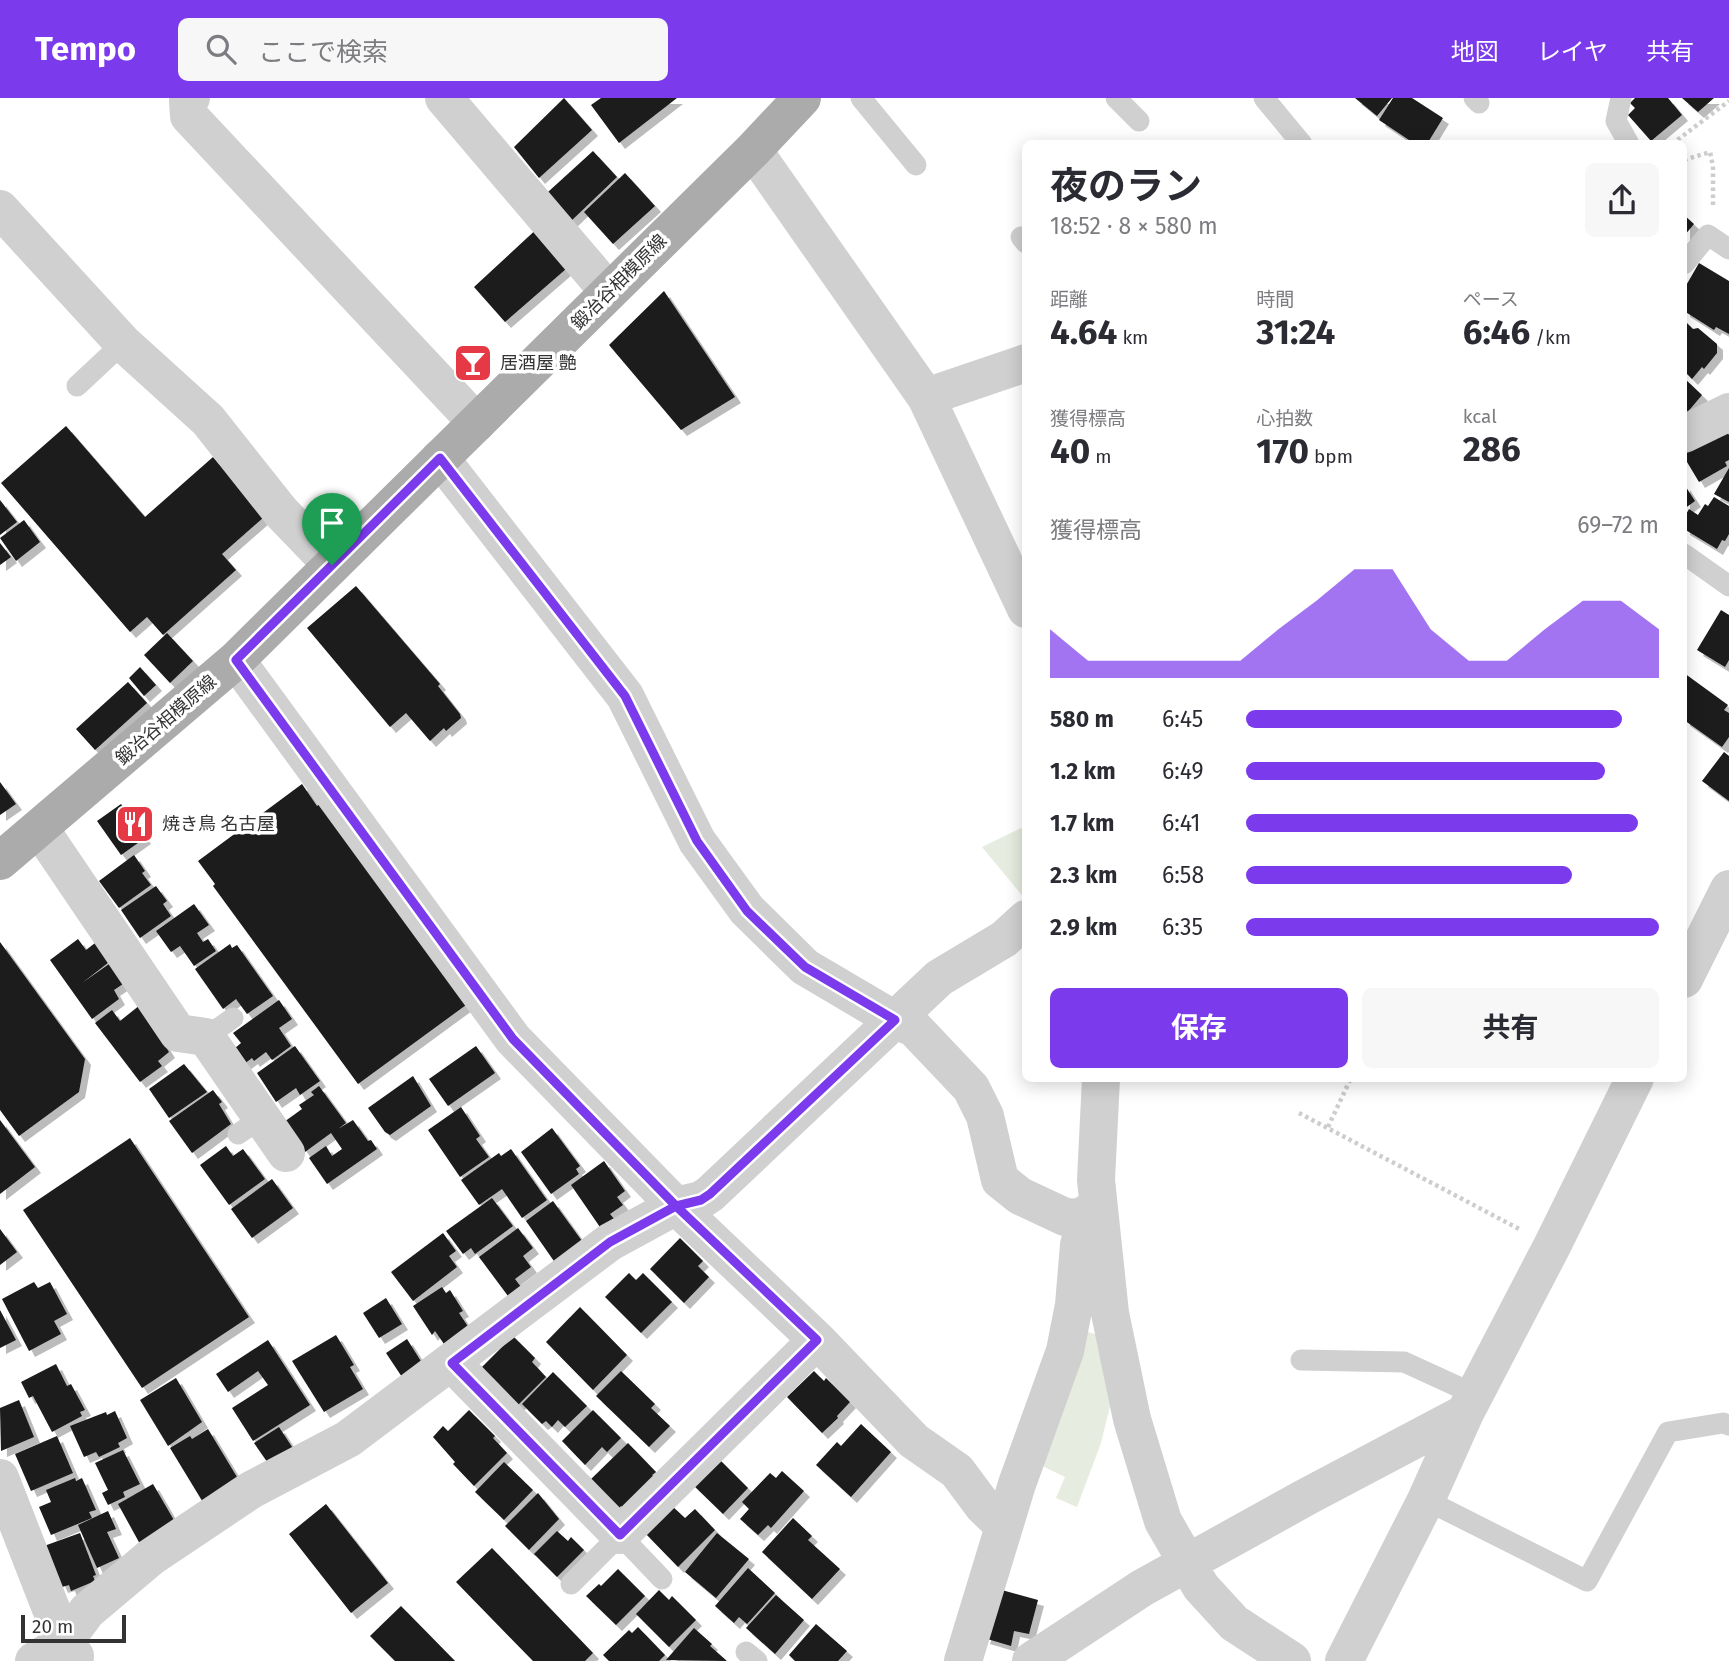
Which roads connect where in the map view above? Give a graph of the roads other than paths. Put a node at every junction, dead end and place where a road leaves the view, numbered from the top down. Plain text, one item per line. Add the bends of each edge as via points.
1 (191, 98) edge
2 (444, 98) edge
3 (802, 98) edge
4 (861, 98) edge
5 (1116, 98) edge
6 (1264, 98) edge
7 (1620, 98) edge
8 (1139, 121) dead end
9 (1299, 140) edge
10 (1627, 140) edge
11 (752, 150) junction
12 (916, 165) dead end
13 (0, 209) edge
14 (1729, 249) edge
15 (1687, 260) edge
16 (609, 292) junction
17 (123, 342) junction
18 (1022, 364) edge
19 (78, 386) dead end
20 (926, 397) junction
21 (1729, 412) edge
22 (477, 423) junction
23 (1687, 433) edge
24 (440, 458) junction
25 (1687, 556) edge
26 (332, 565) junction
27 (1729, 586) edge
28 (1022, 601) edge
29 (236, 660) junction
30 (40, 829) junction
31 (0, 861) edge
32 (1729, 889) edge
33 (1022, 923) edge
34 (1687, 973) edge
35 (895, 1020) junction
36 (1101, 1082) edge
37 (1632, 1082) edge
38 (286, 1153) dead end
39 (1096, 1180) junction
40 (676, 1206) junction
41 (1085, 1218) junction
42 (817, 1340) junction
43 (1301, 1360) dead end
44 (452, 1363) junction
45 (1469, 1404) junction
46 (1729, 1425) edge
47 (0, 1478) edge
48 (1426, 1500) junction
49 (1004, 1526) junction
50 (620, 1535) junction
51 (1186, 1564) junction
52 (662, 1579) dead end
53 (571, 1584) dead end
54 (59, 1655) edge
55 (963, 1661) edge
56 (1031, 1661) edge
57 (1292, 1661) edge
58 (1344, 1661) edge

1 - 22 street via 189,116
2 - 16 street
3 - 11 main road, 鍛冶谷相模原線
4 - 12 lane
5 - 8 lane
6 - 9 lane
7 - 10 lane via 1616,121
11 - 16 main road, 鍛冶谷相模原線
11 - 20 street
13 - 17 street
14 - 15 lane via 1708,235
16 - 22 main road, 鍛冶谷相模原線
17 - 19 lane
17 - 26 street via 208,419 281,512
18 - 20 street
20 - 28 street
21 - 23 street
22 - 24 main road, 鍛冶谷相模原線
24 - 26 main road, 鍛冶谷相模原線
24 - 35 street via 625,696 697,841 747,911 805,967
25 - 27 lane
26 - 29 main road, 鍛冶谷相模原線
29 - 30 main road, 鍛冶谷相模原線
29 - 40 street via 513,1039
30 - 31 main road, 鍛冶谷相模原線
30 - 38 street via 178,1033 220,1028 251,1126
32 - 34 street
33 - 35 street via 1004,939 939,978
35 - 40 street via 710,1194
35 - 41 street via 914,1028 971,1088 985,1116 1000,1180 1020,1196 1065,1217
36 - 39 street
37 - 45 street
39 - 41 street
39 - 51 street via 1110,1313 1132,1419 1163,1521
40 - 42 street
40 - 44 street via 610,1242
41 - 49 street via 1066,1351
42 - 49 street via 914,1441 957,1471
42 - 50 street
43 - 45 lane via 1404,1362
44 - 50 street
44 - 54 street via 348,1439 251,1490 151,1557 87,1611
45 - 48 street
45 - 51 street
46 - 48 lane via 1668,1432 1587,1581
47 - 54 street
48 - 58 street
49 - 55 street
50 - 52 lane
50 - 53 lane
51 - 56 street
51 - 57 street via 1200,1587 1234,1623

